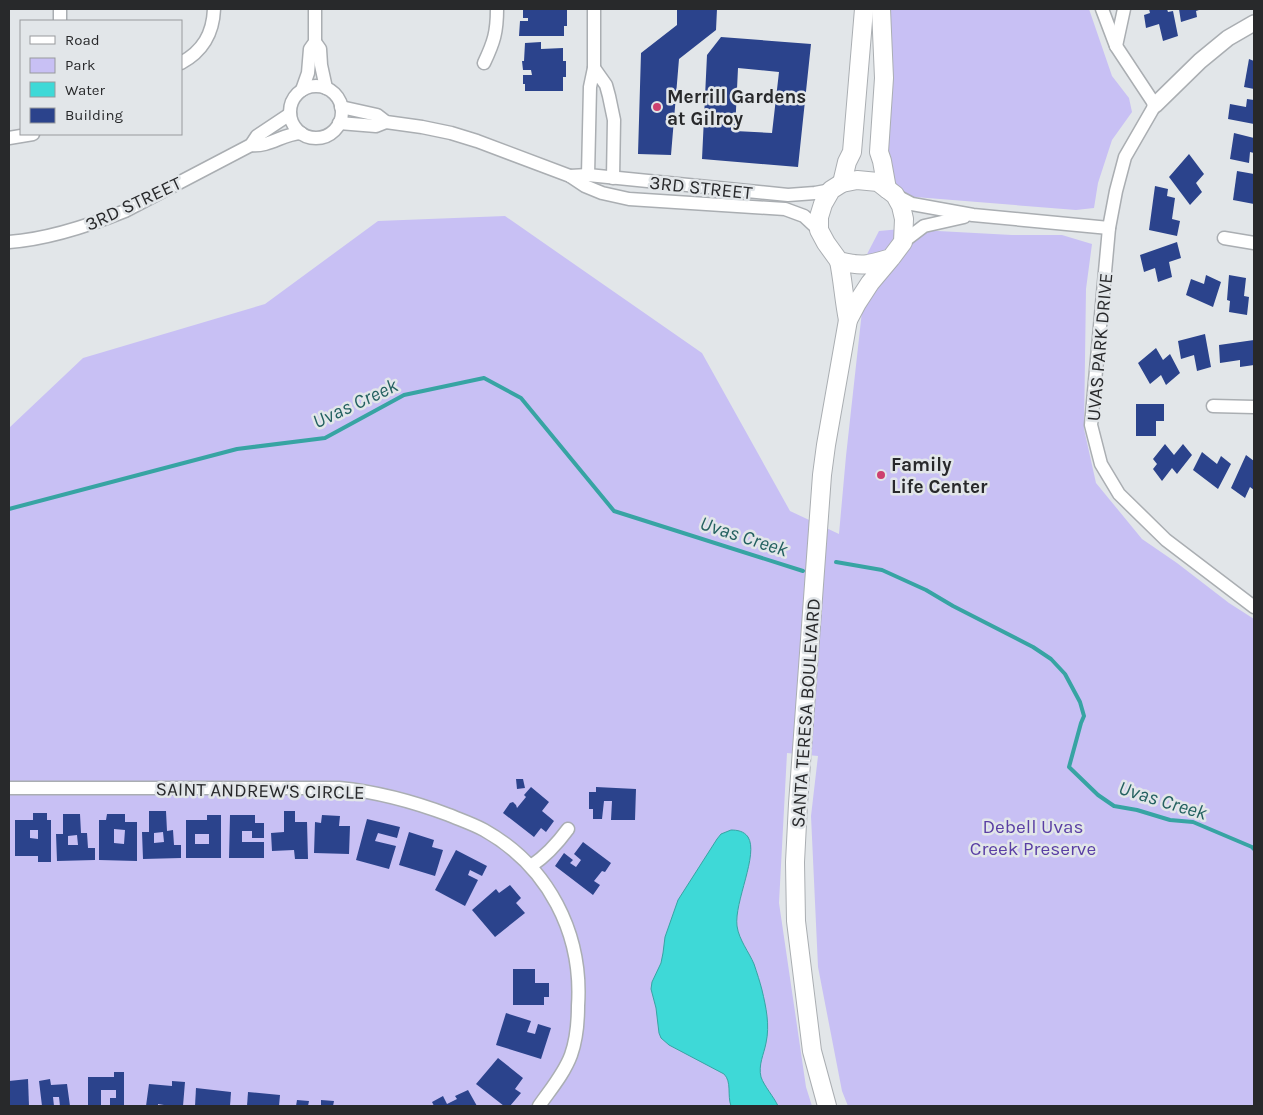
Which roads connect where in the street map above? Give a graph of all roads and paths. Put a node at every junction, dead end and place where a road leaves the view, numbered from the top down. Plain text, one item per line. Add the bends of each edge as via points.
1 (214, 9) edge
2 (315, 9) edge
3 (497, 9) edge
4 (594, 9) edge
5 (864, 9) edge
6 (881, 9) edge
7 (1102, 9) edge
8 (1124, 9) edge
9 (1254, 23) edge
10 (315, 42) junction
11 (1116, 46) junction
12 (182, 63) edge
13 (484, 63) dead end
14 (594, 68) junction
15 (326, 88) junction
16 (302, 90) junction
17 (1155, 105) junction
18 (341, 107) junction
19 (290, 114) junction
20 (386, 122) junction
21 (339, 123) junction
22 (301, 133) junction
23 (27, 135) edge
24 (9, 138) edge
25 (251, 145) junction
26 (588, 175) junction
27 (570, 176) junction
28 (613, 178) junction
29 (836, 187) junction
30 (891, 192) junction
31 (974, 215) junction
32 (1109, 228) junction
33 (819, 230) junction
34 (1224, 238) dead end
35 (9, 242) edge
36 (903, 242) junction
37 (1254, 243) edge
38 (891, 258) junction
39 (839, 261) junction
40 (848, 320) junction
41 (1213, 406) dead end
42 (1254, 407) edge
43 (1254, 607) edge
44 (9, 788) edge
45 (568, 829) dead end
46 (531, 866) junction
47 (539, 1106) edge
48 (827, 1106) edge

1 - 12 street via 214,21 207,39 199,50
2 - 10 street
3 - 13 street via 493,44
4 - 14 street
5 - 29 main road via 852,152
6 - 30 main road via 884,78 879,152
7 - 11 street
8 - 11 street
9 - 17 street via 1228,38 1200,61
10 - 15 street via 320,49
10 - 16 street via 310,49 308,73
11 - 17 street
14 - 26 street via 590,87
14 - 28 street via 610,96 614,120
15 - 16 street via 318,86
15 - 18 street via 338,99
16 - 19 street via 294,97
17 - 32 street, UVAS PARK DRIVE via 1125,157
18 - 20 street, 3RD STREET via 377,115
18 - 21 street
19 - 22 street
19 - 25 street, 3RD STREET via 257,136
20 - 21 street, 3RD STREET via 376,126
20 - 27 street, 3RD STREET via 451,133
21 - 22 street via 327,135 311,137
22 - 25 street, 3RD STREET via 261,146
23 - 24 street
25 - 35 street, 3RD STREET via 105,219 67,232
26 - 27 street, 3RD STREET
26 - 28 street, 3RD STREET
27 - 33 street, 3RD STREET via 602,193 629,199 786,209 804,216
28 - 29 street, 3RD STREET via 788,195
29 - 30 main road via 857,180 878,182
29 - 33 main road via 823,204
30 - 31 street via 912,204
30 - 36 main road via 901,206
31 - 32 street
31 - 36 street via 924,226
32 - 43 street, UVAS PARK DRIVE via 1091,425 1100,464 1119,494 1166,540
33 - 39 main road
34 - 37 street
36 - 38 main road
38 - 39 main road via 870,265
38 - 40 main road, SANTA TERESA BOULEVARD via 870,283
39 - 40 main road, SANTA TERESA BOULEVARD
40 - 48 main road, SANTA TERESA BOULEVARD via 822,475 796,862 796,921 812,1051
41 - 42 street
44 - 46 street, SAINT ANDREW'S CIRCLE via 361,790 406,800 483,829
45 - 46 street via 542,859
46 - 47 street, SAINT ANDREW'S CIRCLE via 546,884 564,918 574,948 580,990 571,1054 562,1074

